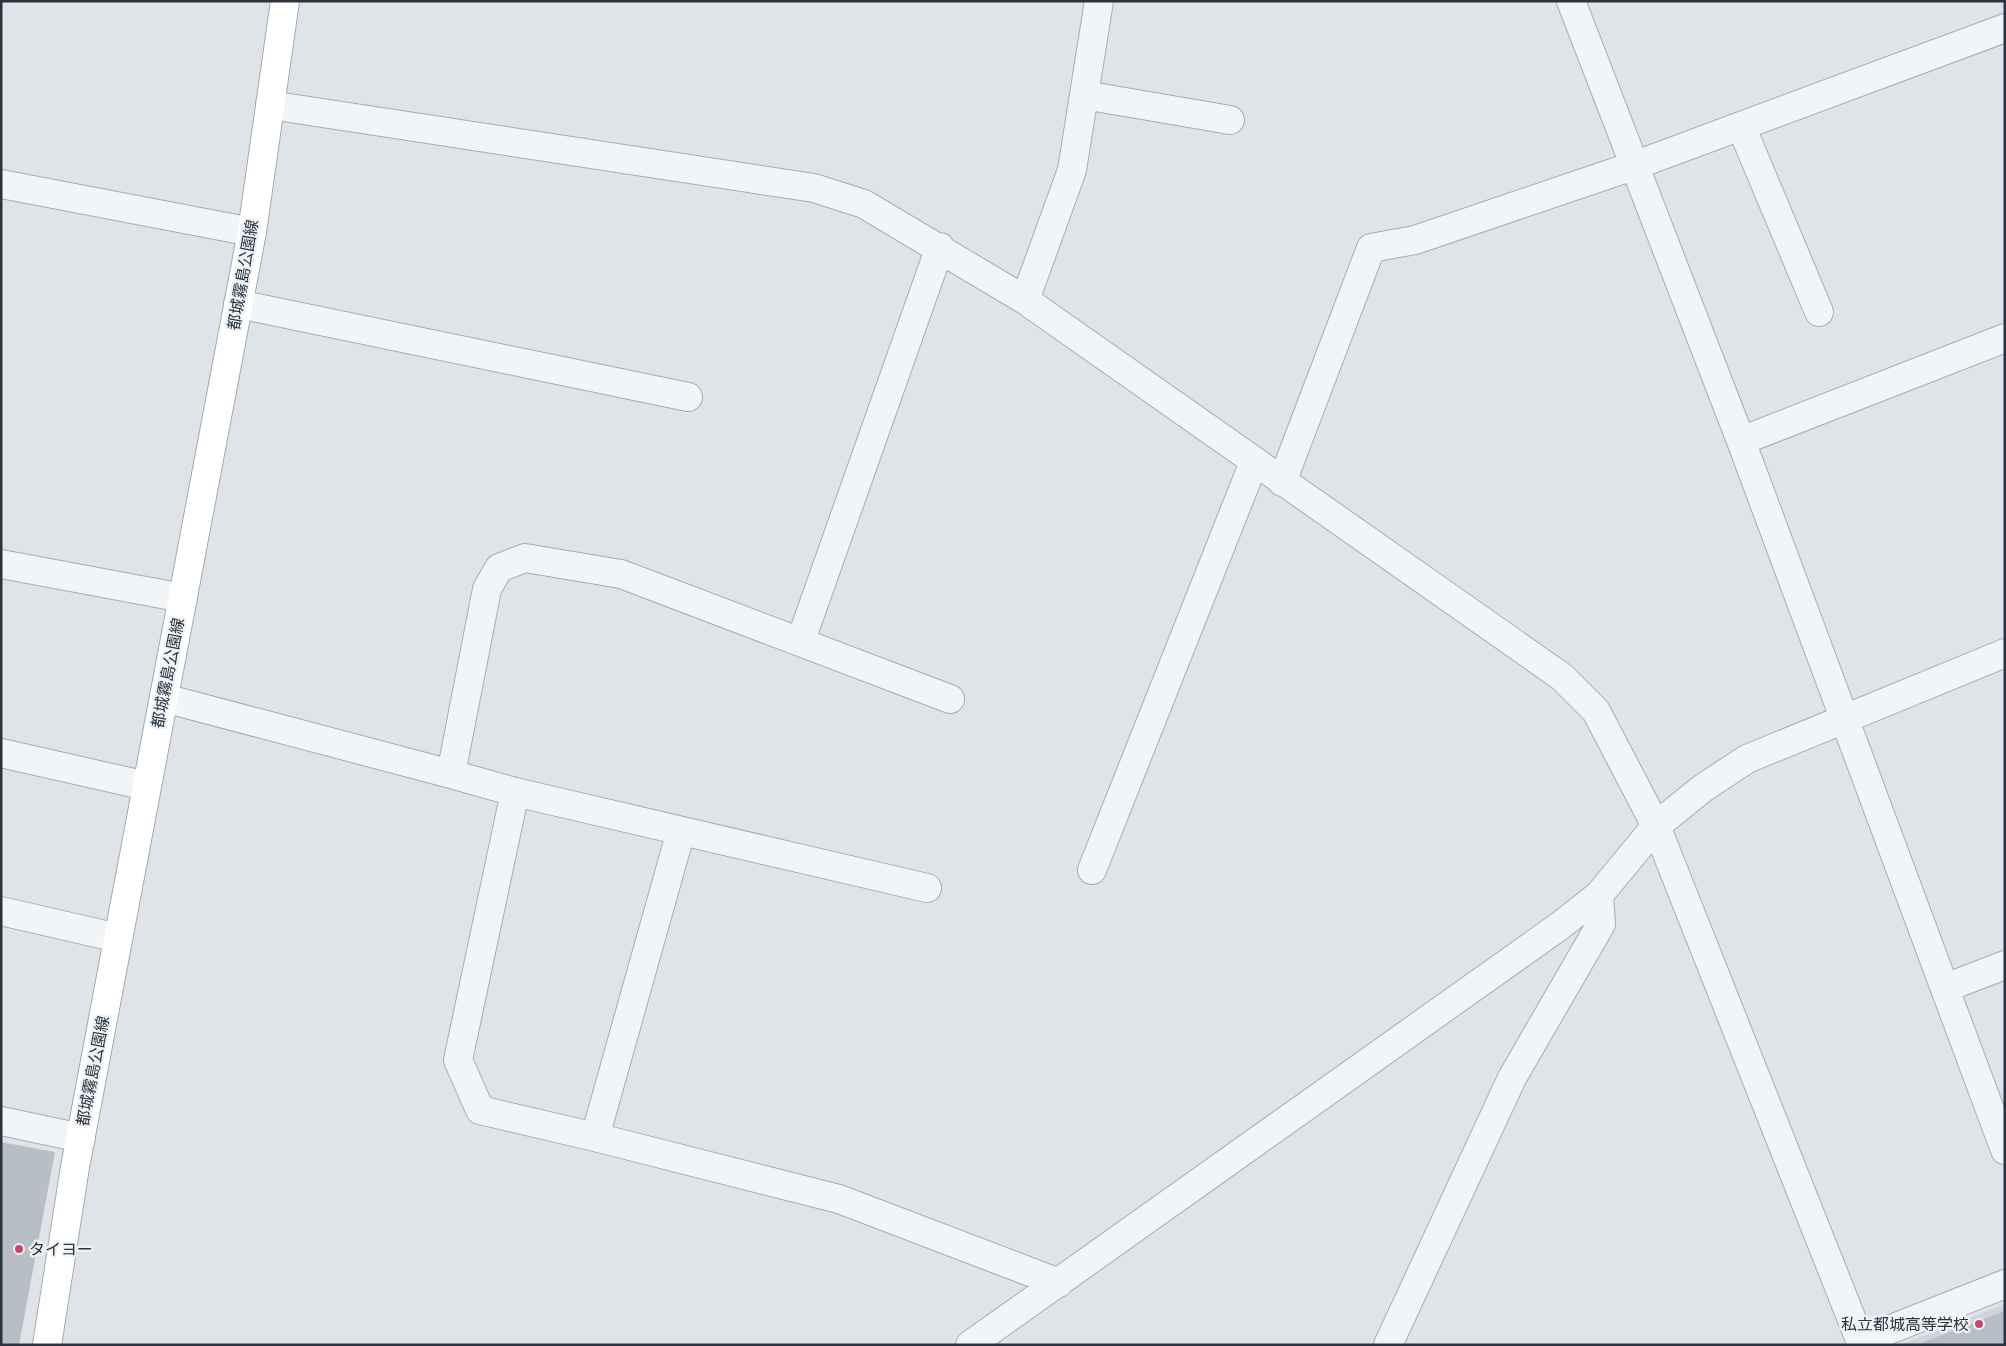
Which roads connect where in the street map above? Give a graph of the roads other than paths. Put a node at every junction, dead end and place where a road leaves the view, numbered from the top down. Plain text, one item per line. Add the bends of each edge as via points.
1 (286, 1) edge
2 (1099, 1) edge
3 (1571, 1) edge
4 (2005, 28) edge
5 (1084, 95) junction
6 (270, 105) junction
7 (1230, 120) dead end
8 (1741, 126) junction
9 (1636, 165) junction
10 (1, 184) edge
11 (252, 232) junction
12 (940, 247) junction
13 (1025, 300) junction
14 (238, 304) junction
15 (1819, 312) dead end
16 (2005, 338) edge
17 (688, 396) dead end
18 (1741, 442) junction
19 (1254, 462) junction
20 (1282, 482) junction
21 (1, 564) edge
22 (182, 598) junction
23 (801, 640) junction
24 (2005, 654) edge
25 (164, 698) junction
26 (950, 698) dead end
27 (1842, 718) junction
28 (1, 753) edge
29 (451, 774) junction
30 (147, 786) junction
31 (515, 792) junction
32 (1656, 826) junction
33 (681, 831) junction
34 (1092, 870) dead end
35 (927, 888) dead end
36 (1599, 895) junction
37 (1, 911) edge
38 (118, 938) junction
39 (2005, 965) edge
40 (1945, 988) junction
41 (1, 1121) edge
42 (595, 1136) junction
43 (80, 1138) junction
44 (2005, 1150) edge
45 (1059, 1283) junction
46 (2005, 1284) edge
47 (1862, 1343) edge
48 (47, 1345) edge
49 (970, 1345) edge
50 (1388, 1345) edge

1 - 6 main road, 都城霧島公園線
2 - 5 street
3 - 9 street
4 - 8 street
5 - 7 street
5 - 13 street via 1072,170
6 - 11 main road, 都城霧島公園線
6 - 12 street via 814,188 864,204
8 - 9 street
8 - 15 street
9 - 18 street
9 - 20 street via 1415,240 1371,248
10 - 11 street
11 - 14 main road, 都城霧島公園線
12 - 13 street
12 - 23 street
13 - 19 street
14 - 17 street
14 - 22 main road, 都城霧島公園線
16 - 18 street
18 - 27 street
19 - 20 street
19 - 34 street
20 - 32 street via 1562,676 1596,711
21 - 22 street
22 - 25 main road, 都城霧島公園線
23 - 26 street
23 - 29 street via 622,574 525,558 499,568 487,589
24 - 27 street
25 - 29 street
25 - 30 main road, 都城霧島公園線
27 - 32 street via 1747,759 1703,788
27 - 40 street
28 - 30 street
29 - 31 street
30 - 38 main road, 都城霧島公園線
31 - 33 street
31 - 42 street via 458,1060 480,1110
32 - 36 street
32 - 47 street
33 - 35 street
33 - 42 street
36 - 45 street
36 - 50 street via 1600,924 1512,1078
37 - 38 street
38 - 43 main road, 都城霧島公園線
39 - 40 street
40 - 44 street
41 - 43 street
42 - 45 street via 839,1199
43 - 48 main road, 都城霧島公園線
45 - 49 street
46 - 47 street

